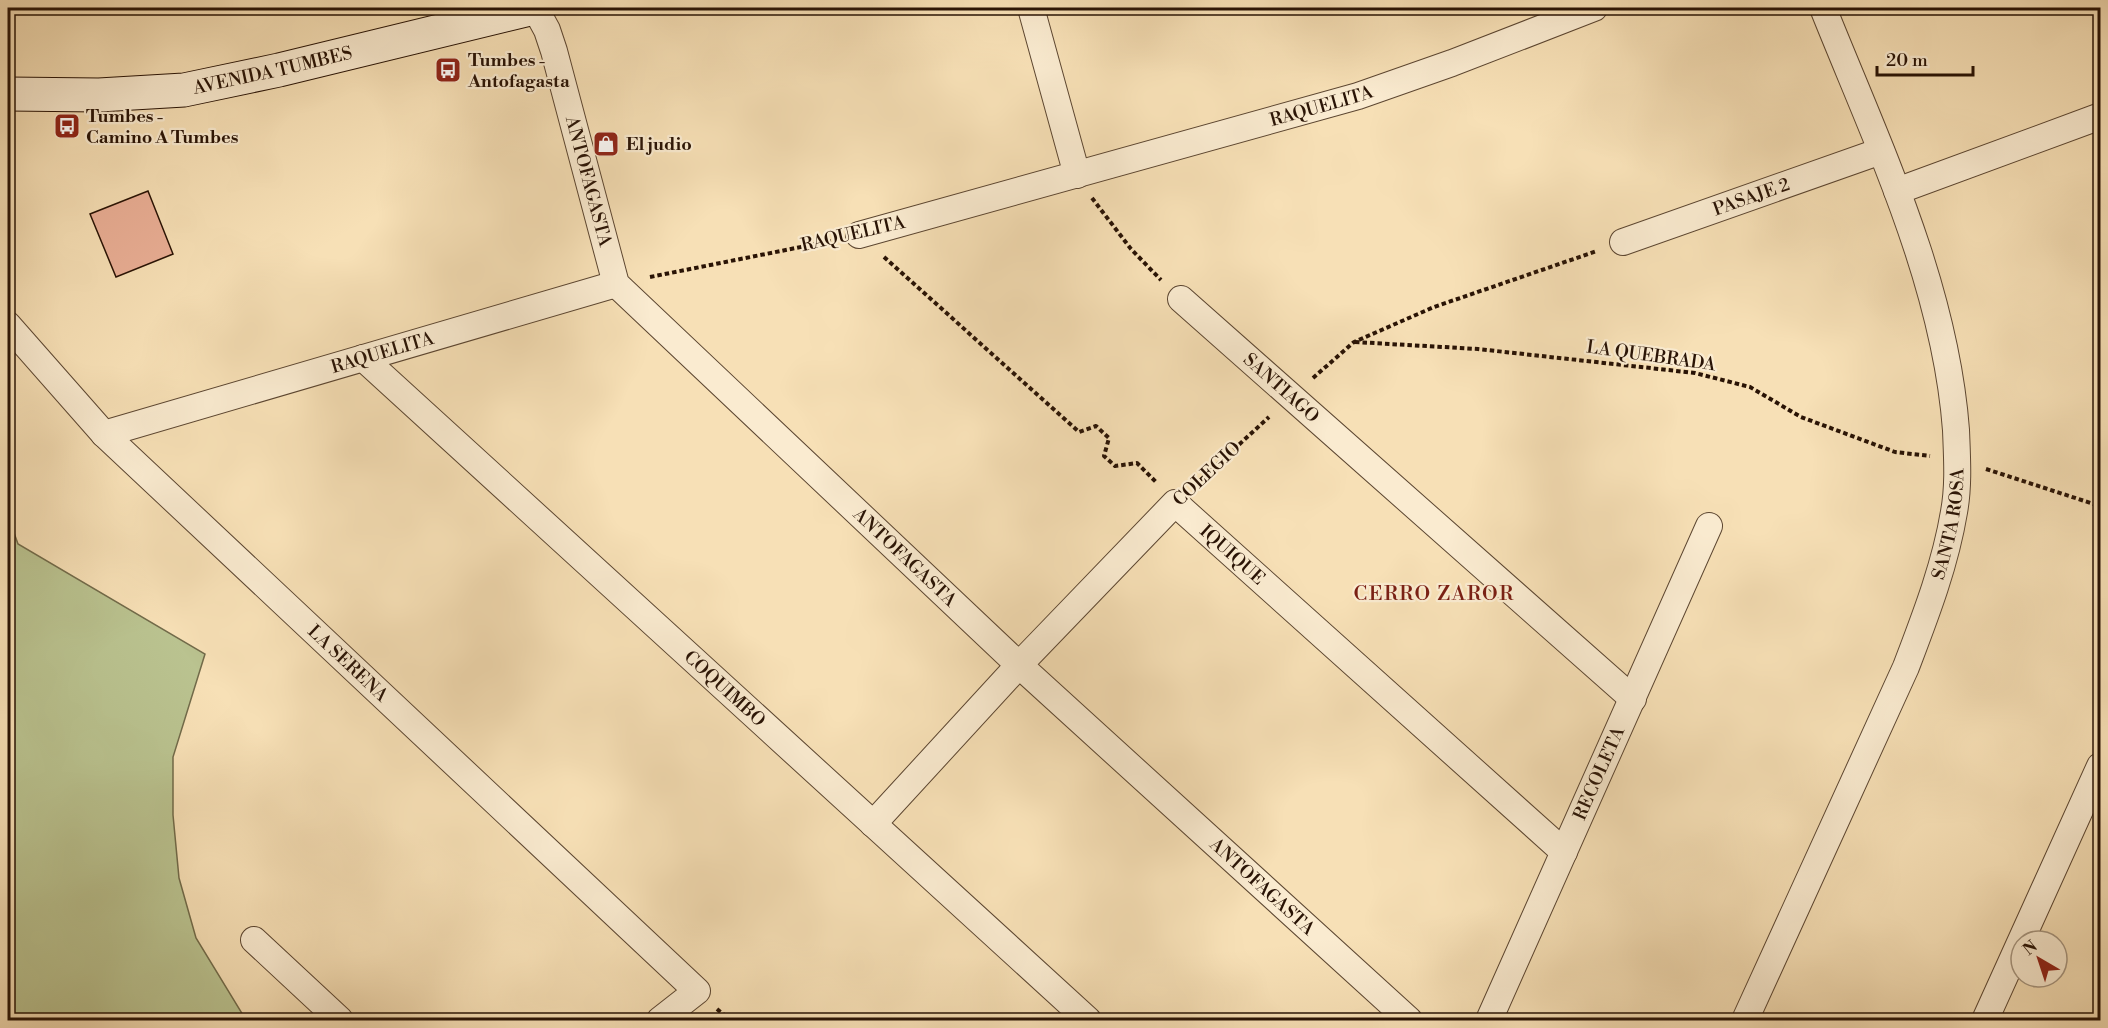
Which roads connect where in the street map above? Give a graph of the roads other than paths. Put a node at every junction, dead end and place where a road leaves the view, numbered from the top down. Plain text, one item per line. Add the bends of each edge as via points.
1 (535, 8) edge
2 (1031, 8) edge
3 (1594, 8) edge
4 (1823, 8) edge
5 (8, 94) edge
6 (2099, 119) edge
7 (1881, 151) junction
8 (1077, 175) junction
9 (1897, 191) junction
10 (859, 235) road end
11 (1623, 242) road end
12 (616, 284) junction
13 (1181, 299) road end
14 (8, 326) edge
15 (363, 358) junction
16 (104, 434) junction
17 (1175, 503) joint
18 (1709, 526) dead end
19 (1019, 665) junction
20 (1633, 699) junction
21 (2100, 766) edge
22 (873, 824) junction
23 (1564, 852) junction
24 (254, 940) dead end
25 (340, 1020) edge
26 (660, 1020) edge
27 (1088, 1020) edge
28 (1409, 1020) edge
29 (1489, 1020) edge
30 (1745, 1020) edge
31 (1985, 1020) edge

1 - 5 main road, AVENIDA TUMBES via 194,88 99,95
1 - 12 street, ANTOFAGASTA via 554,51
2 - 8 street
3 - 8 street, RAQUELITA via 1358,96
4 - 7 street, SANTA ROSA
6 - 9 street
7 - 9 street, SANTA ROSA
7 - 11 street, PASAJE 2
8 - 10 street, RAQUELITA
9 - 30 street, SANTA ROSA via 1932,296 1947,360 1958,459 1954,510 1943,560 1906,668
12 - 15 street, RAQUELITA
12 - 19 street, ANTOFAGASTA
13 - 20 street, SANTIAGO
14 - 16 street, LA SERENA
15 - 16 street, RAQUELITA
15 - 22 street, COQUIMBO
16 - 26 street, LA SERENA via 697,991
17 - 19 street, COLEGIO
17 - 23 street, IQUIQUE
18 - 20 street, RECOLETA
19 - 22 street, COLEGIO
19 - 28 street, ANTOFAGASTA
20 - 23 street, RECOLETA
21 - 31 street
22 - 27 street, COQUIMBO
23 - 29 street, RECOLETA
24 - 25 street

